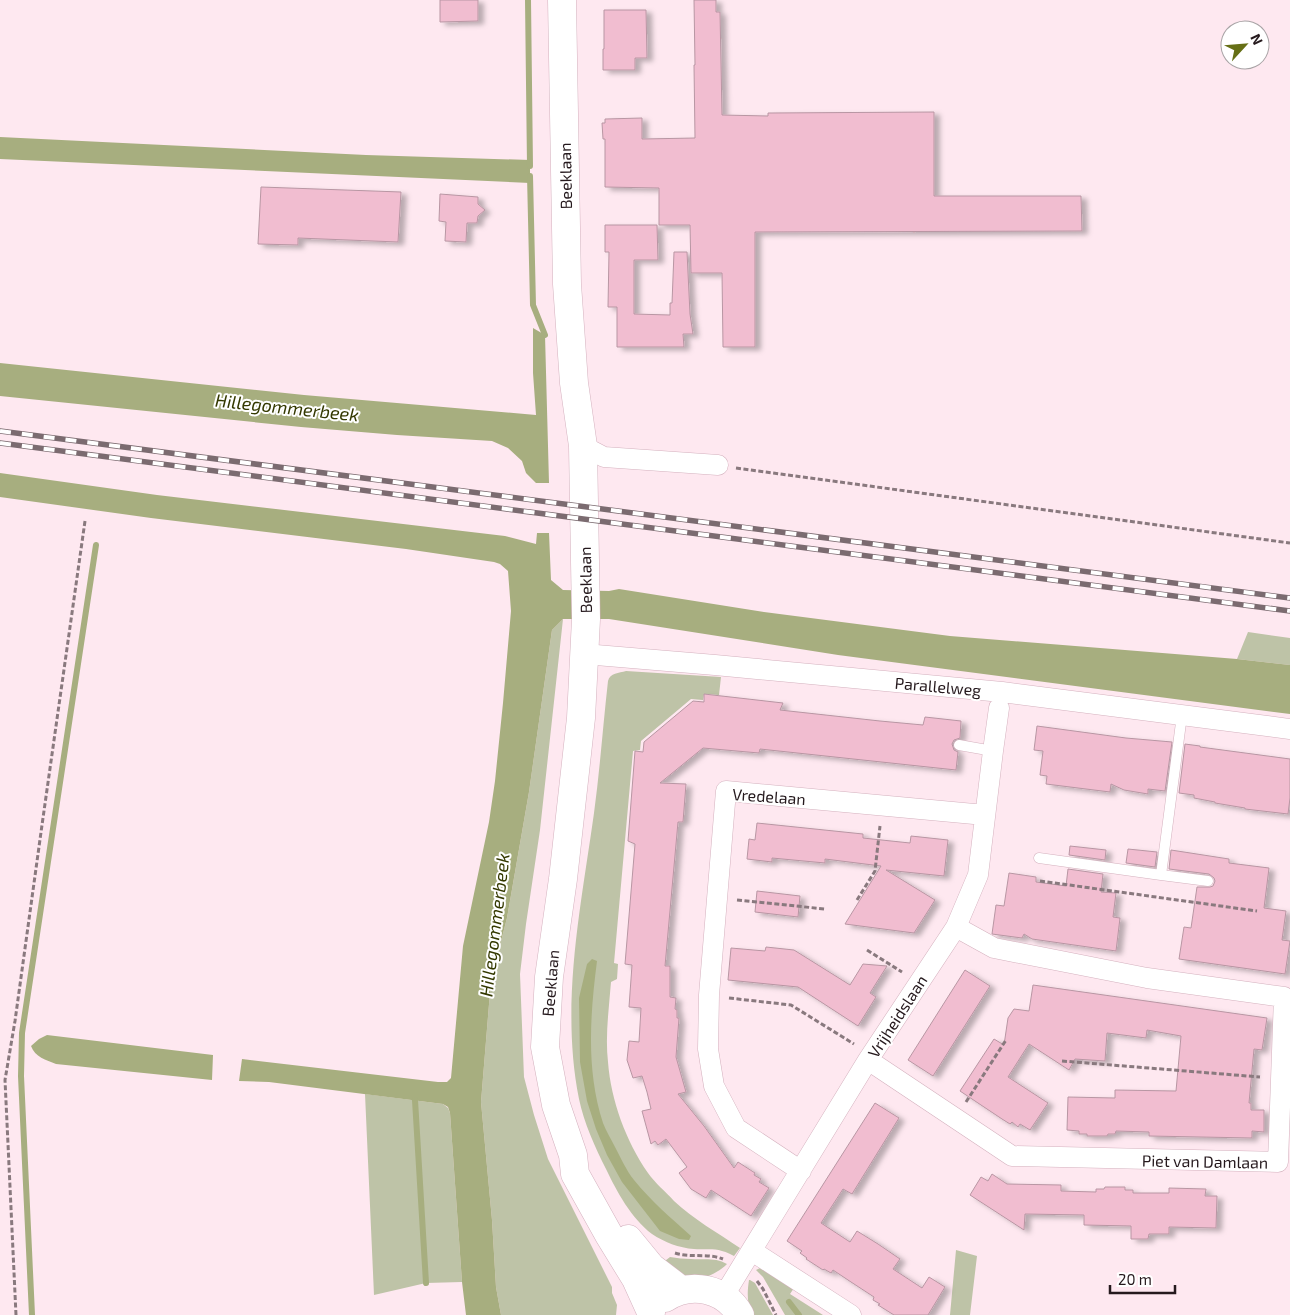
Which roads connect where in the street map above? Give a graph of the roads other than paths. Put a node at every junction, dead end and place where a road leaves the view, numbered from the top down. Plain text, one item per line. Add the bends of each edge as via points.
1 (562, 0) edge
2 (583, 446) junction
3 (718, 465) road end
4 (584, 654) junction
5 (999, 708) dead end
6 (1182, 715) junction
7 (1290, 729) edge
8 (959, 745) dead end
9 (993, 751) junction
10 (985, 815) junction
11 (1039, 858) dead end
12 (1161, 875) junction
13 (1208, 881) dead end
14 (956, 927) junction
15 (870, 1058) junction
16 (573, 1155) junction
17 (801, 1171) junction
18 (752, 1251) junction
19 (681, 1290) junction
20 (732, 1306) edge
21 (650, 1314) edge
22 (851, 1315) edge

1 - 2 main road, Beeklaan via 567,284 574,383
2 - 3 street via 604,457
2 - 4 main road, Beeklaan
4 - 6 street, Parallelweg via 1002,692
4 - 16 main road, Beeklaan via 581,718 549,977 545,1047 556,1104
5 - 9 street, Vrijheidslaan
6 - 7 street, Parallelweg
6 - 12 lane
8 - 9 lane
9 - 10 street, Vrijheidslaan
10 - 14 street, Vrijheidslaan via 978,875
10 - 17 street, Vredelaan via 726,791 708,995 708,1049 714,1086 736,1128
11 - 12 lane
12 - 13 lane
14 - 15 street, Vrijheidslaan
14 - 15 street, Piet van Damlaan via 994,948 1147,978 1284,997 1278,1162 1012,1156
15 - 17 street, Vrijheidslaan
16 - 19 main road, Beeklaan via 620,1230 651,1267
16 - 21 main road, Beeklaan via 575,1174 636,1279
17 - 18 street, Vrijheidslaan
18 - 20 street, Vrijheidslaan via 741,1270
18 - 22 street
19 - 20 main road via 712,1291
19 - 21 main road via 664,1298

